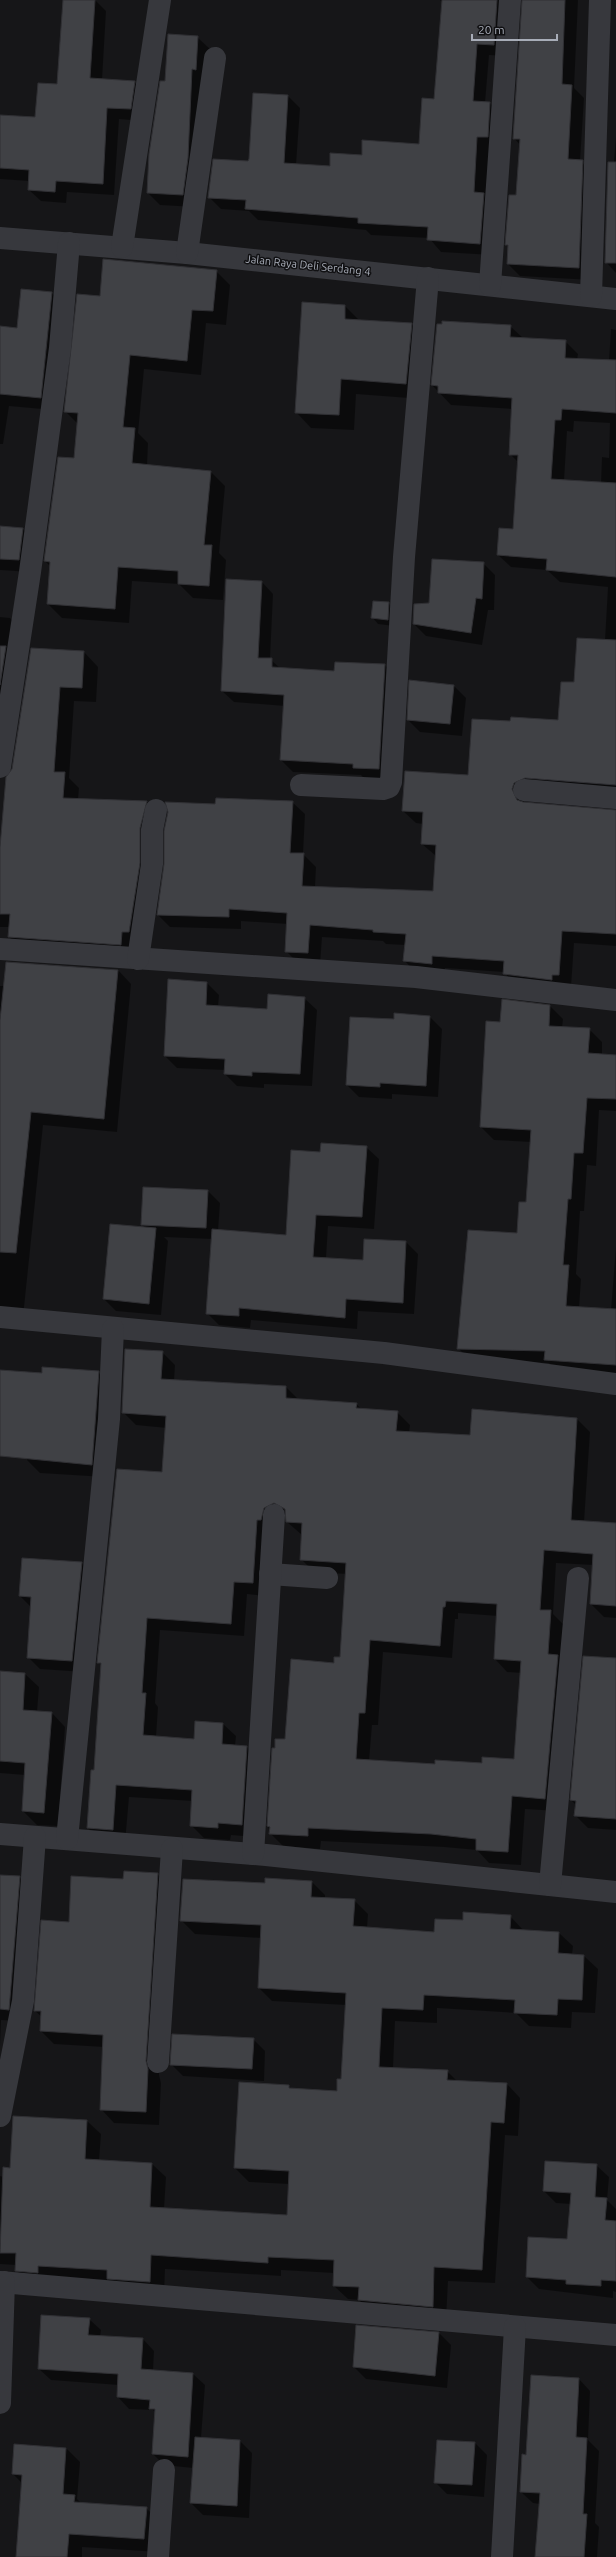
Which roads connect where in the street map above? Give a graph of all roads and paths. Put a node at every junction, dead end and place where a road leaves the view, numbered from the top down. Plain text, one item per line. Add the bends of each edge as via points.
1 (160, 0) edge
2 (510, 0) edge
3 (600, 0) edge
4 (214, 58) dead end
5 (0, 238) edge
6 (69, 243) junction
7 (122, 247) junction
8 (188, 253) junction
9 (428, 278) junction
10 (490, 285) junction
11 (591, 296) junction
12 (616, 299) edge
13 (0, 767) edge
14 (302, 785) dead end
15 (524, 790) dead end
16 (616, 798) edge
17 (156, 810) dead end
18 (0, 949) edge
19 (138, 959) junction
20 (616, 1000) edge
21 (0, 1317) edge
22 (113, 1329) junction
23 (616, 1384) edge
24 (274, 1515) dead end
25 (270, 1574) junction
26 (327, 1578) dead end
27 (578, 1578) dead end
28 (0, 1834) edge
29 (35, 1837) junction
30 (67, 1839) junction
31 (172, 1849) junction
32 (253, 1854) junction
33 (550, 1885) junction
34 (616, 1892) edge
35 (158, 2062) dead end
36 (0, 2116) edge
37 (2, 2282) edge
38 (515, 2327) junction
39 (616, 2335) edge
40 (0, 2403) edge
41 (164, 2470) dead end
42 (158, 2557) edge
43 (502, 2557) edge

1 - 7 street
2 - 10 street
3 - 11 street
4 - 8 street
5 - 6 street, Jalan Raya Deli Serdang 4
6 - 7 street, Jalan Raya Deli Serdang 4
6 - 13 street via 60,348 30,572
7 - 8 street, Jalan Raya Deli Serdang 4
8 - 9 street, Jalan Raya Deli Serdang 4
9 - 10 street, Jalan Raya Deli Serdang 4
9 - 14 street via 404,557 391,782 389,787 383,789
10 - 11 street, Jalan Raya Deli Serdang 4
11 - 12 street, Jalan Raya Deli Serdang 4
15 - 16 street
17 - 19 street via 152,830 152,864
18 - 19 street
19 - 20 street via 416,977
21 - 22 street
22 - 23 street via 384,1353
22 - 30 street via 110,1419
24 - 25 street
25 - 26 street
25 - 32 street
27 - 33 street
28 - 29 street
29 - 30 street
29 - 36 street via 23,2001
30 - 31 street
31 - 32 street
31 - 35 street
32 - 33 street
33 - 34 street
37 - 38 street
37 - 40 street
38 - 39 street
38 - 43 street
41 - 42 street

